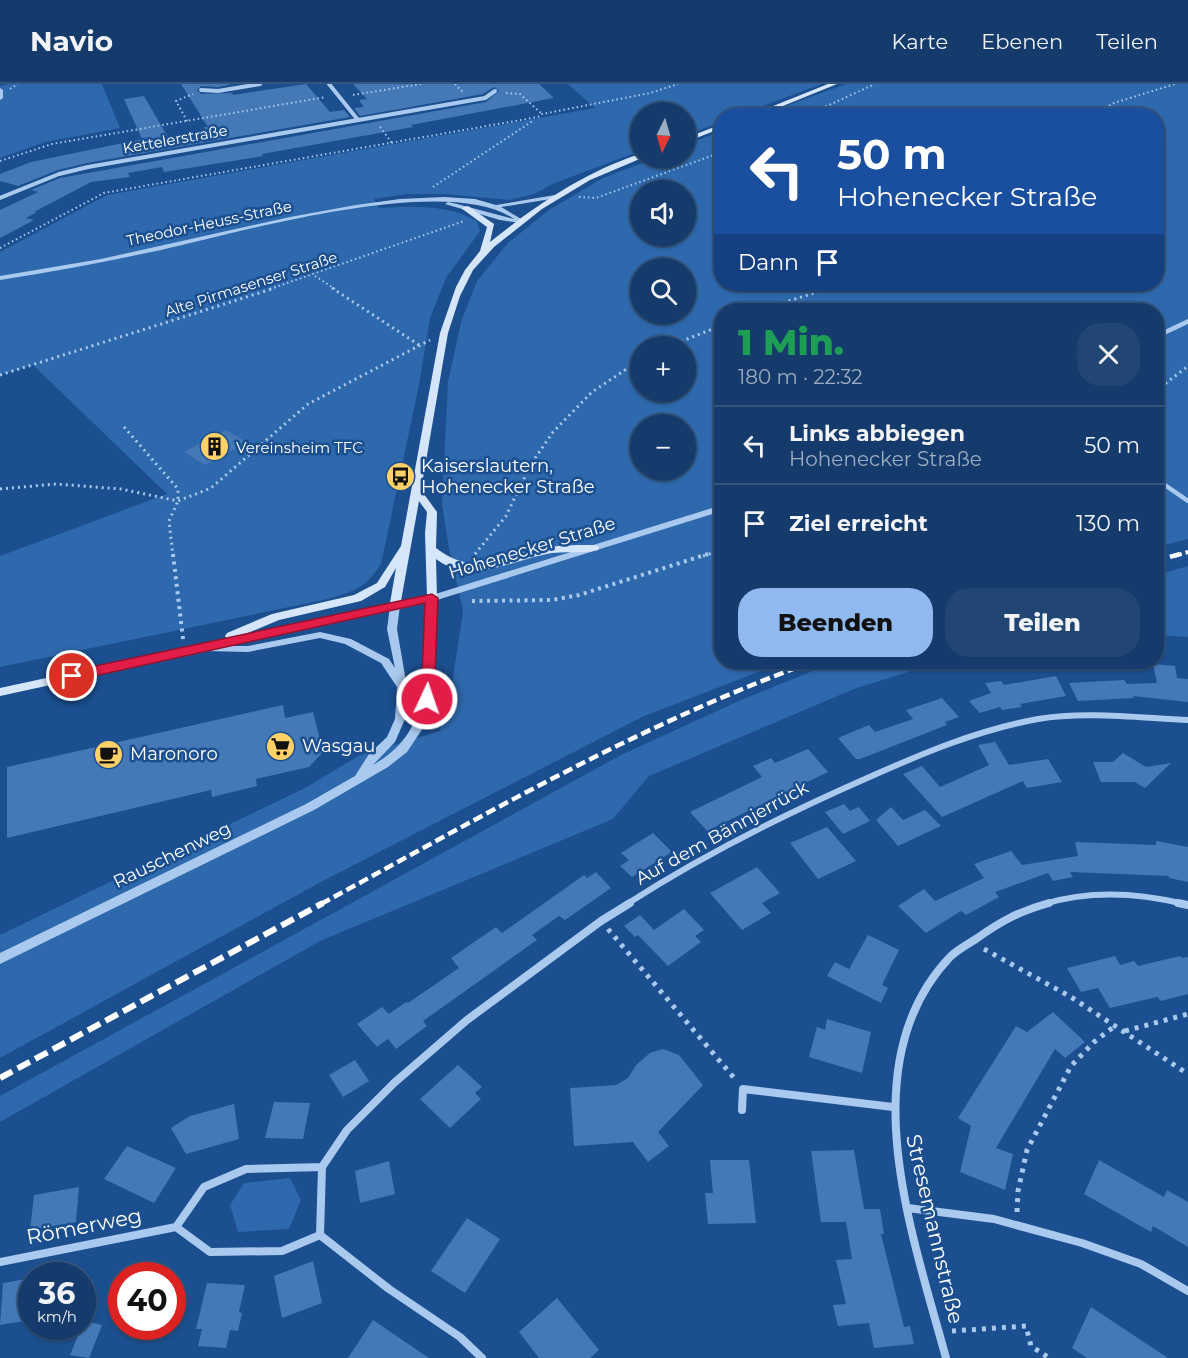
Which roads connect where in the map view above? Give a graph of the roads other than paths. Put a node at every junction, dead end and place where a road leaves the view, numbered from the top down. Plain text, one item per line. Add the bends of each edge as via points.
1 (260, 84) edge
2 (329, 84) edge
3 (834, 84) edge
4 (245, 85) edge
5 (0, 90) edge
6 (201, 90) road end
7 (495, 91) dead end
8 (0, 98) edge
9 (772, 108) edge
10 (358, 120) junction
11 (714, 129) edge
12 (696, 136) edge
13 (630, 160) edge
14 (555, 197) junction
15 (0, 198) edge
16 (424, 200) junction
17 (494, 205) junction
18 (465, 208) junction
19 (521, 221) junction
20 (484, 251) junction
21 (0, 278) edge
22 (1188, 321) edge
23 (1164, 333) edge
24 (1164, 484) edge
25 (417, 491) junction
26 (1188, 501) edge
27 (714, 510) edge
28 (406, 545) junction
29 (594, 548) junction
30 (432, 550) junction
31 (432, 598) junction
32 (395, 606) junction
33 (202, 648) junction
34 (402, 687) junction
35 (0, 692) edge
36 (1188, 720) edge
37 (358, 777) junction
38 (1188, 905) edge
39 (0, 960) edge
40 (893, 1107) junction
41 (742, 1110) dead end
42 (322, 1167) junction
43 (908, 1208) junction
44 (176, 1227) junction
45 (320, 1235) junction
46 (0, 1262) edge
47 (1188, 1291) edge
48 (482, 1358) edge
49 (946, 1358) edge

1 - 4 street
2 - 10 street
3 - 9 main road
4 - 6 street
5 - 8 street
7 - 10 street, Kettelerstraße via 485,98
10 - 15 street, Kettelerstraße via 88,167 59,174
11 - 12 main road
13 - 14 main road
14 - 17 street
14 - 19 main road
16 - 17 street, Theodor-Heuss-Straße
16 - 18 street, Theodor-Heuss-Straße
16 - 21 street, Theodor-Heuss-Straße via 328,211
17 - 19 street, Theodor-Heuss-Straße
18 - 19 street, Theodor-Heuss-Straße
18 - 20 main road via 491,226
19 - 20 main road
20 - 25 main road via 465,278 449,314
22 - 23 street
24 - 26 street
25 - 28 main road
25 - 30 main road via 432,512
27 - 29 street, Hohenecker Straße
28 - 32 main road
28 - 33 main road via 381,585 357,598 276,617
29 - 30 main road via 550,550 475,568 452,564
29 - 31 street, Hohenecker Straße
30 - 31 main road
31 - 32 main road, Hohenecker Straße
31 - 37 street, Rauschenweg via 427,699 418,728 403,749
32 - 33 main road, Hohenecker Straße
32 - 34 street, Rauschenweg via 392,629
33 - 34 street via 248,649 320,635 348,640 385,661
33 - 35 main road, Hohenecker Straße
34 - 37 street, Rauschenweg via 400,719 391,739
36 - 42 street, Auf dem Bännjerrück via 1103,716 1039,720 974,735 915,756 794,810 679,871 601,921 467,1020 346,1130
37 - 39 street, Rauschenweg via 310,807
38 - 40 street, Stresemannstraße via 1127,894 1076,898 1024,910 970,940 947,960 915,1008 896,1070
40 - 41 street via 743,1089
40 - 43 street, Stresemannstraße via 897,1155
42 - 44 street via 246,1169 204,1187
42 - 45 street
43 - 47 street via 993,1219 1082,1243 1141,1264
43 - 49 street, Stresemannstraße
44 - 45 street via 210,1252 282,1251
44 - 46 street, Römerweg
45 - 48 street via 389,1289 460,1337

